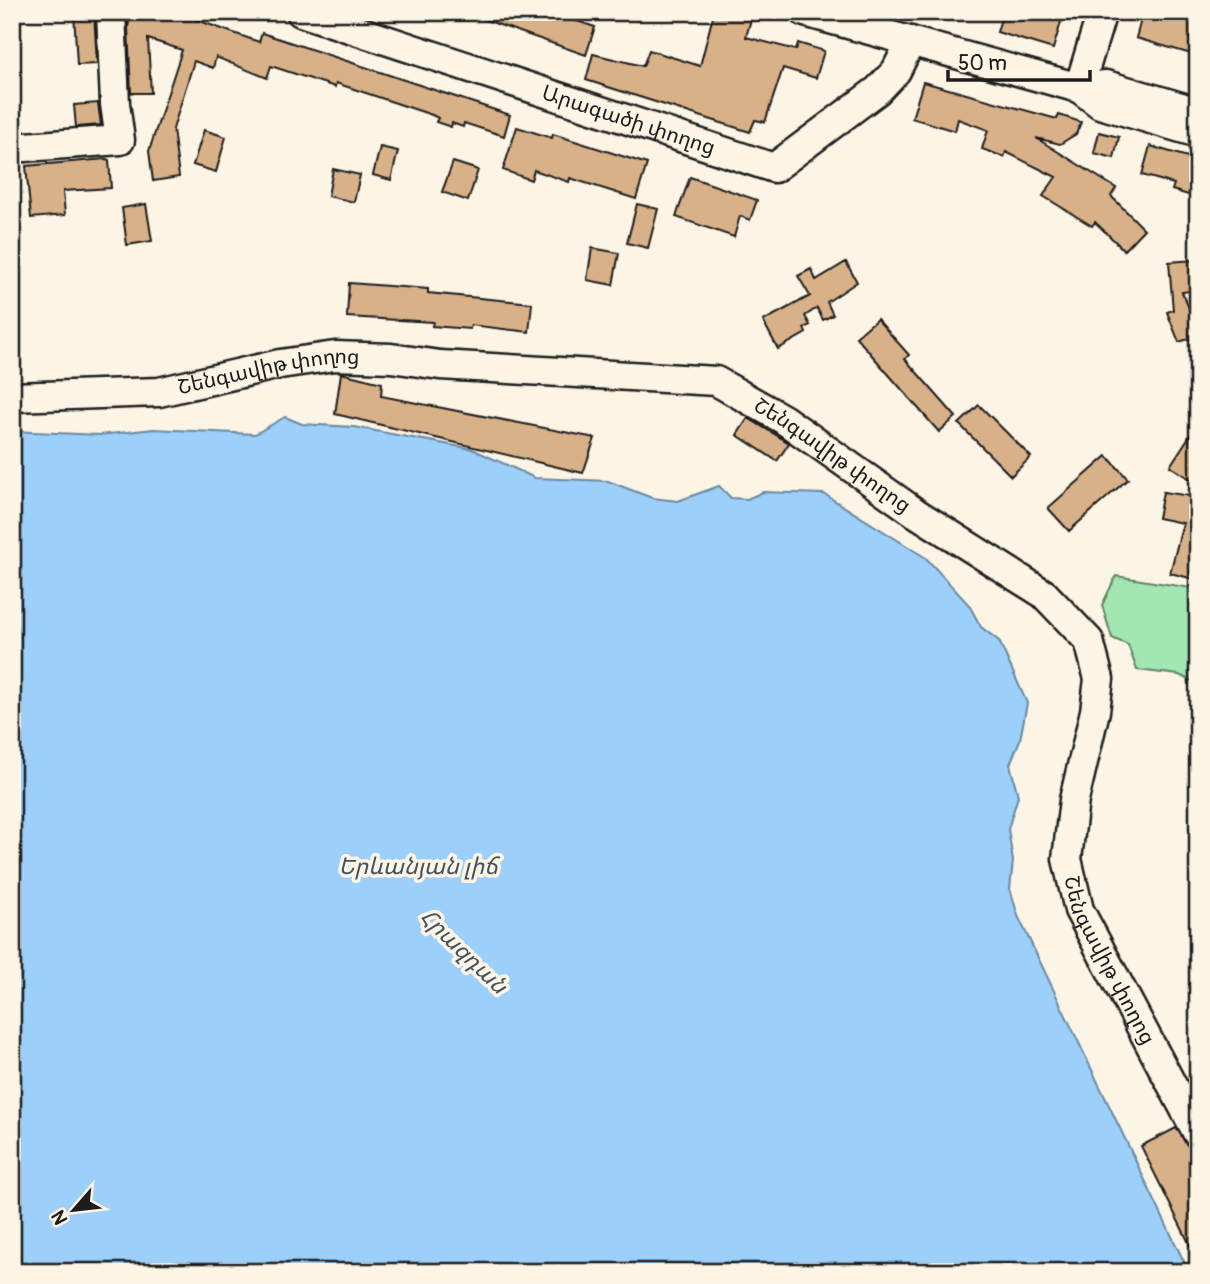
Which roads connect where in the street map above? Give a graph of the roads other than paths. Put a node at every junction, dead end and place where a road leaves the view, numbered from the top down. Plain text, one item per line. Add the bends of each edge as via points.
1 (111, 12) edge
2 (301, 12) edge
3 (806, 12) edge
4 (1102, 12) edge
5 (911, 41) junction
6 (1079, 88) junction
7 (1198, 112) edge
8 (1198, 133) edge
9 (12, 148) edge
10 (12, 397) edge
11 (1198, 1134) edge

1 - 9 street via 120,140
2 - 5 street, Արագածի փողոց via 774,168 878,90
3 - 5 street
4 - 6 street
5 - 6 street
6 - 7 street via 1106,85
6 - 8 street via 1100,104
10 - 11 street, Շենգավիթ փողոց via 159,392 335,356 716,381 783,419 916,513 1044,594 1089,642 1099,679 1069,832 1069,880 1079,911

